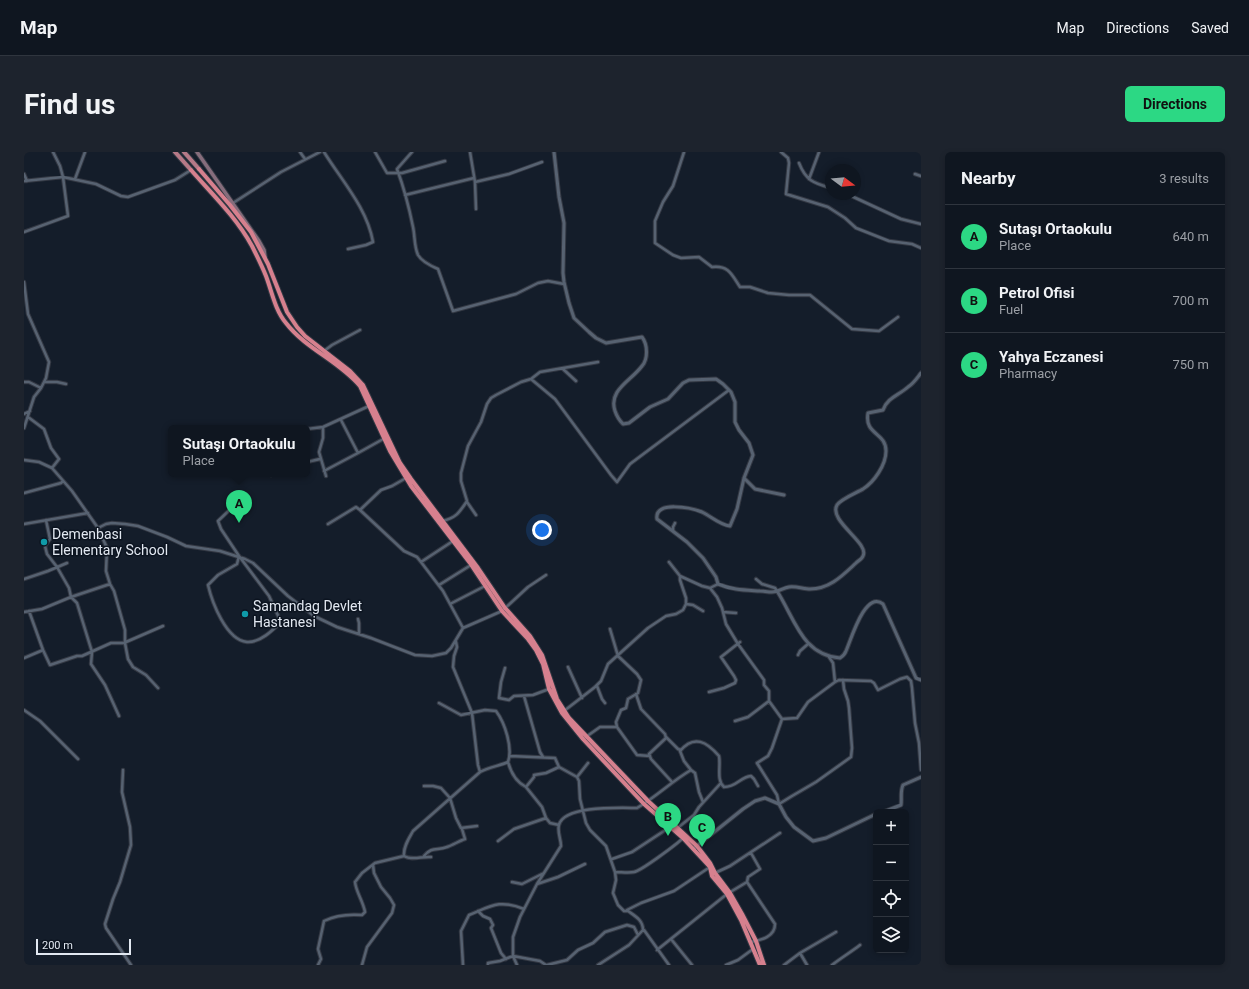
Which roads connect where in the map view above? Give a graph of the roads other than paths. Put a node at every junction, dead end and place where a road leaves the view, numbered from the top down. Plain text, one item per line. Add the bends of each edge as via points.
1 (53, 152) edge
2 (85, 152) edge
3 (175, 152) edge
4 (184, 152) edge
5 (197, 152) edge
6 (300, 152) edge
7 (320, 152) edge
8 (324, 152) edge
9 (375, 152) edge
10 (412, 152) edge
11 (470, 152) edge
12 (554, 152) edge
13 (684, 152) edge
14 (781, 152) edge
15 (819, 152) edge
16 (305, 159) junction
17 (445, 161) dead end
18 (542, 162) dead end
19 (799, 164) dead end
20 (199, 169) joint
21 (191, 170) junction
22 (398, 173) junction
23 (24, 174) edge
24 (915, 174) dead end
25 (921, 176) edge
26 (63, 177) junction
27 (474, 178) junction
28 (75, 179) junction
29 (808, 179) junction
30 (25, 181) edge
31 (475, 182) junction
32 (825, 186) edge
33 (406, 195) junction
34 (860, 200) edge
35 (233, 203) junction
36 (476, 209) dead end
37 (921, 224) edge
38 (24, 232) edge
39 (921, 248) edge
40 (348, 249) dead end
41 (265, 258) junction
42 (24, 282) edge
43 (564, 284) junction
44 (898, 317) dead end
45 (360, 330) dead end
46 (323, 351) junction
47 (598, 362) dead end
48 (563, 369) junction
49 (921, 373) edge
50 (531, 379) junction
51 (576, 381) dead end
52 (24, 382) edge
53 (44, 382) junction
54 (66, 384) dead end
55 (41, 388) junction
56 (729, 390) junction
57 (369, 406) junction
58 (30, 411) junction
59 (24, 414) edge
60 (28, 417) junction
61 (341, 420) junction
62 (323, 427) junction
63 (24, 428) edge
64 (310, 429) edge
65 (385, 438) junction
66 (358, 452) junction
67 (320, 459) junction
68 (24, 460) edge
69 (310, 461) edge
70 (52, 468) junction
71 (324, 471) junction
72 (326, 476) dead end
73 (406, 478) junction
74 (744, 478) junction
75 (63, 481) junction
76 (24, 493) edge
77 (784, 495) dead end
78 (242, 498) dead end
79 (467, 502) junction
80 (360, 510) junction
81 (88, 514) junction
82 (476, 515) dead end
83 (46, 520) junction
84 (442, 521) junction
85 (675, 523) dead end
86 (24, 524) edge
87 (328, 524) dead end
88 (98, 528) junction
89 (673, 531) junction
90 (453, 541) junction
91 (239, 556) junction
92 (421, 562) junction
93 (669, 562) dead end
94 (67, 563) dead end
95 (471, 565) junction
96 (57, 567) junction
97 (546, 575) dead end
98 (680, 576) junction
99 (24, 579) edge
100 (756, 579) dead end
101 (110, 584) junction
102 (718, 584) junction
103 (439, 585) junction
104 (485, 586) junction
105 (523, 587) dead end
106 (528, 587) junction
107 (710, 588) junction
108 (777, 591) junction
109 (71, 597) junction
110 (450, 604) junction
111 (686, 604) junction
112 (504, 609) junction
113 (29, 611) junction
114 (703, 611) dead end
115 (24, 612) edge
116 (724, 612) junction
117 (736, 614) dead end
118 (358, 619) dead end
119 (163, 626) dead end
120 (463, 628) junction
121 (610, 628) dead end
122 (359, 634) junction
123 (456, 642) junction
124 (125, 643) junction
125 (739, 643) junction
126 (808, 644) junction
127 (43, 650) junction
128 (92, 652) junction
129 (798, 655) dead end
130 (618, 656) junction
131 (829, 657) junction
132 (24, 658) edge
133 (568, 667) dead end
134 (505, 668) dead end
135 (844, 680) junction
136 (921, 680) edge
137 (835, 682) junction
138 (597, 685) junction
139 (158, 688) dead end
140 (549, 688) junction
141 (709, 692) dead end
142 (636, 694) junction
143 (524, 696) junction
144 (582, 698) junction
145 (769, 701) junction
146 (438, 703) dead end
147 (605, 703) dead end
148 (24, 710) edge
149 (563, 712) junction
150 (472, 713) junction
151 (119, 716) dead end
152 (782, 719) junction
153 (735, 721) dead end
154 (617, 727) junction
155 (666, 736) junction
156 (585, 738) junction
157 (920, 742) edge
158 (681, 750) junction
159 (510, 756) junction
160 (650, 756) junction
161 (543, 757) junction
162 (78, 759) dead end
163 (508, 762) junction
164 (588, 763) dead end
165 (559, 767) junction
166 (123, 770) dead end
167 (691, 770) junction
168 (921, 770) edge
169 (480, 772) junction
170 (576, 777) junction
171 (921, 777) edge
172 (672, 782) junction
173 (720, 784) junction
174 (424, 786) dead end
175 (758, 786) dead end
176 (526, 787) junction
177 (450, 798) junction
178 (704, 802) junction
179 (646, 803) junction
180 (779, 804) junction
181 (891, 809) edge
182 (582, 810) junction
183 (873, 815) edge
184 (546, 818) junction
185 (559, 825) junction
186 (477, 826) dead end
187 (670, 827) junction
188 (462, 828) junction
189 (675, 829) junction
190 (780, 833) dead end
191 (683, 838) junction
192 (498, 841) dead end
193 (695, 847) junction
194 (751, 853) junction
195 (404, 856) junction
196 (424, 856) junction
197 (431, 856) dead end
198 (612, 859) junction
199 (585, 864) dead end
200 (373, 865) junction
201 (710, 867) junction
202 (615, 872) junction
203 (544, 873) junction
204 (714, 875) junction
205 (512, 882) dead end
206 (747, 882) junction
207 (537, 884) junction
208 (728, 894) junction
209 (524, 909) junction
210 (478, 911) junction
211 (624, 911) junction
212 (644, 930) junction
213 (836, 932) dead end
214 (638, 935) junction
215 (672, 939) junction
216 (753, 942) junction
217 (860, 945) dead end
218 (753, 948) junction
219 (657, 950) junction
220 (800, 953) junction
221 (513, 956) junction
222 (506, 959) junction
223 (131, 965) edge
224 (318, 965) edge
225 (362, 965) edge
226 (464, 965) edge
227 (488, 965) edge
228 (517, 965) edge
229 (547, 965) edge
230 (598, 965) edge
231 (669, 965) edge
232 (692, 965) edge
233 (726, 965) edge
234 (760, 965) edge
235 (764, 965) edge
236 (784, 965) edge
237 (807, 965) edge
238 (832, 965) edge

1 - 26 street
2 - 28 street
3 - 21 main road
4 - 20 main road
5 - 35 main road
6 - 16 street
7 - 16 street
8 - 40 street via 354,197 370,229 373,242
9 - 22 street via 387,173
10 - 22 street via 397,169
11 - 27 street
12 - 43 street via 564,223
13 - 44 street via 673,186 655,221 656,243 665,251 681,258 699,257 712,267 726,268 740,287 750,287 768,293 810,295 852,329 879,331
14 - 39 street via 788,158 789,163 786,194 828,207 856,228 889,241
15 - 29 street
16 - 35 street
17 - 22 street
18 - 31 street via 510,174
19 - 29 street
20 - 41 highway via 242,220
21 - 28 street via 175,180 128,197 96,184
21 - 57 highway via 244,232 262,266 275,304 285,323 303,341 353,378 360,386
22 - 33 street
23 - 30 street
24 - 25 street
26 - 28 street
26 - 30 street
26 - 38 street via 68,216
27 - 31 street
27 - 33 street
29 - 32 street
31 - 36 street
33 - 43 street via 418,254 426,263 438,269 453,311 516,294 538,283 548,281
34 - 37 street via 901,219
35 - 41 main road via 259,240
41 - 46 highway via 291,319 305,336
42 - 53 street via 28,314 49,362
43 - 56 street via 574,318 596,338 606,343 642,338 645,341 644,363 617,392 614,400 618,418 623,424 629,423 650,406 668,399 689,380 716,379
45 - 46 street
46 - 84 highway via 350,371 363,385 400,463
47 - 48 street
48 - 50 street via 540,372
48 - 51 street
49 - 108 street via 908,387 886,403 883,410 868,413 869,427 886,445 882,465 863,489 836,506 837,517 852,534 863,552 863,557 846,574 826,587 790,587
50 - 56 street via 555,398 617,482 630,464
50 - 79 street via 496,395 487,404 468,446 461,473 460,481
52 - 55 street
53 - 54 street
53 - 55 street
55 - 58 street via 34,397
56 - 74 street via 735,402 735,422 749,443 753,455
57 - 61 street
57 - 65 highway
58 - 59 street
58 - 60 street
60 - 63 street
60 - 70 street via 44,429 51,448 59,459
61 - 62 street
61 - 66 street
62 - 64 street
62 - 67 street
65 - 66 street
65 - 73 highway
66 - 71 street
67 - 69 street
67 - 71 street
68 - 70 street via 39,462
70 - 75 street
71 - 72 street
73 - 80 street via 381,490
73 - 90 highway
74 - 77 street via 759,491
74 - 89 street via 730,526 701,512 681,507 663,508 658,512 657,520
75 - 76 street
75 - 81 street
78 - 91 street via 218,521
79 - 82 street
79 - 84 street via 456,516
80 - 87 street via 356,507
80 - 92 street via 404,551 417,557
81 - 83 street
81 - 88 street
83 - 86 street
83 - 96 street via 50,539 45,546 47,554
84 - 112 highway via 478,568
85 - 89 street
88 - 91 street via 112,523 138,526 186,546
88 - 101 street via 107,548 106,571
89 - 102 street via 703,558
90 - 92 street
90 - 95 highway
91 - 91 street via 269,596 281,622 260,639 247,642 237,639 223,623 208,585 218,575 237,564
91 - 122 street via 253,563 314,616
92 - 103 street
93 - 98 street
94 - 96 street
95 - 103 street
95 - 104 highway
96 - 99 street
96 - 109 street
97 - 106 street
98 - 107 street
98 - 111 street
100 - 108 street
101 - 109 street
101 - 124 street via 125,630
102 - 107 street
102 - 108 street via 741,590
103 - 110 street
104 - 110 street
104 - 112 highway
105 - 106 street
106 - 112 street
107 - 116 street via 717,596
108 - 126 street
109 - 113 street via 42,609
109 - 128 street via 77,602
110 - 120 street
111 - 114 street
111 - 130 street via 683,610 666,616 648,628
112 - 120 street
112 - 140 highway via 536,650 543,664
112 - 149 highway via 530,636 542,655
113 - 115 street
113 - 127 street
116 - 117 street
116 - 125 street via 726,624
118 - 122 street
119 - 124 street
120 - 123 street
121 - 130 street
122 - 123 street via 424,657 446,653
123 - 150 street via 453,667
124 - 128 street via 112,643
124 - 139 street via 133,667 146,675
125 - 141 street via 721,657 734,676 735,683
125 - 145 street via 764,680
126 - 129 street
126 - 131 street
127 - 128 street via 50,665
127 - 132 street
128 - 151 street via 91,664 105,685
130 - 138 street via 608,664
130 - 142 street via 641,680
131 - 136 street via 840,658 845,653 864,610 875,601 880,602 916,678
131 - 137 street via 833,663
133 - 144 street
134 - 143 street via 500,698 509,700 514,696
135 - 137 street
135 - 157 street via 871,681 878,690 904,678 909,679
135 - 180 street via 849,708 851,757
137 - 152 street via 808,702 797,718
138 - 144 street
138 - 147 street
140 - 143 street
140 - 149 highway
142 - 154 street via 628,699 626,708 621,710 616,722
142 - 155 street via 640,709
143 - 161 street
144 - 149 street
145 - 152 street
145 - 153 street via 748,717
146 - 150 street via 461,715
148 - 162 street via 40,721
149 - 156 highway
150 - 159 street via 496,711 507,736
150 - 169 street
152 - 180 street via 768,756 757,763 777,795
154 - 156 street via 600,727
154 - 160 street via 637,755
155 - 158 street
155 - 160 street via 649,754
156 - 179 highway
157 - 168 street
158 - 167 street via 684,761
158 - 173 street via 694,742 704,742 719,756
159 - 161 street
159 - 163 street
160 - 172 street
161 - 165 street via 555,758
163 - 169 street
163 - 176 street via 520,784
164 - 170 street
165 - 170 street
165 - 176 street via 534,775
166 - 223 street via 122,792 130,827 131,845 105,924
167 - 172 street
167 - 178 street via 695,773
169 - 177 street
170 - 182 street via 580,787
171 - 181 street via 903,785 900,792 901,805
172 - 179 street
173 - 175 street via 724,787 734,786 746,776 751,776
173 - 178 street
174 - 177 street via 441,788
176 - 184 street via 542,807
177 - 188 street
177 - 195 street via 413,831 407,841
178 - 189 street
179 - 182 street via 637,808
179 - 187 highway
179 - 189 highway
180 - 183 street via 794,827 813,841 826,838
180 - 193 street via 765,798 755,801
182 - 185 street via 565,817
182 - 198 street via 590,830 606,846
184 - 185 street via 550,823
184 - 192 street via 514,829
185 - 203 street via 561,846
186 - 188 street
187 - 189 highway
187 - 198 street via 632,852
188 - 196 street via 465,839 447,848 433,849
189 - 191 highway
189 - 193 highway
190 - 194 street
191 - 193 highway
191 - 202 street via 676,846 635,872
193 - 201 highway
193 - 204 highway via 710,863
194 - 204 street
194 - 206 street via 760,869 748,877
195 - 196 street via 412,859
195 - 200 street
196 - 197 street
198 - 202 street
199 - 207 street
200 - 224 street via 355,882 365,912 362,915 331,917 324,921 318,949 321,959
200 - 225 street via 381,887 394,905 392,913 367,947
201 - 204 highway
201 - 211 street via 674,891
202 - 211 street via 613,893
203 - 205 street via 522,884
203 - 207 street
204 - 208 highway
206 - 208 street
206 - 216 street via 775,924 768,937
207 - 209 street
208 - 215 street
208 - 216 highway
209 - 210 street via 500,903
209 - 221 street via 513,937
210 - 222 street via 490,918 493,925 491,928
210 - 226 street via 469,915 460,931
211 - 212 street via 641,920
212 - 214 street
212 - 219 street
213 - 220 street
214 - 229 street via 637,929 627,925 613,929 578,950 567,960
214 - 230 street via 630,945
215 - 219 street
215 - 232 street
216 - 218 highway
216 - 235 highway
217 - 238 street
218 - 233 street via 738,960
218 - 234 highway
219 - 231 street
220 - 236 street
220 - 237 street
221 - 222 street
221 - 228 street
221 - 229 street via 540,961
222 - 227 street

